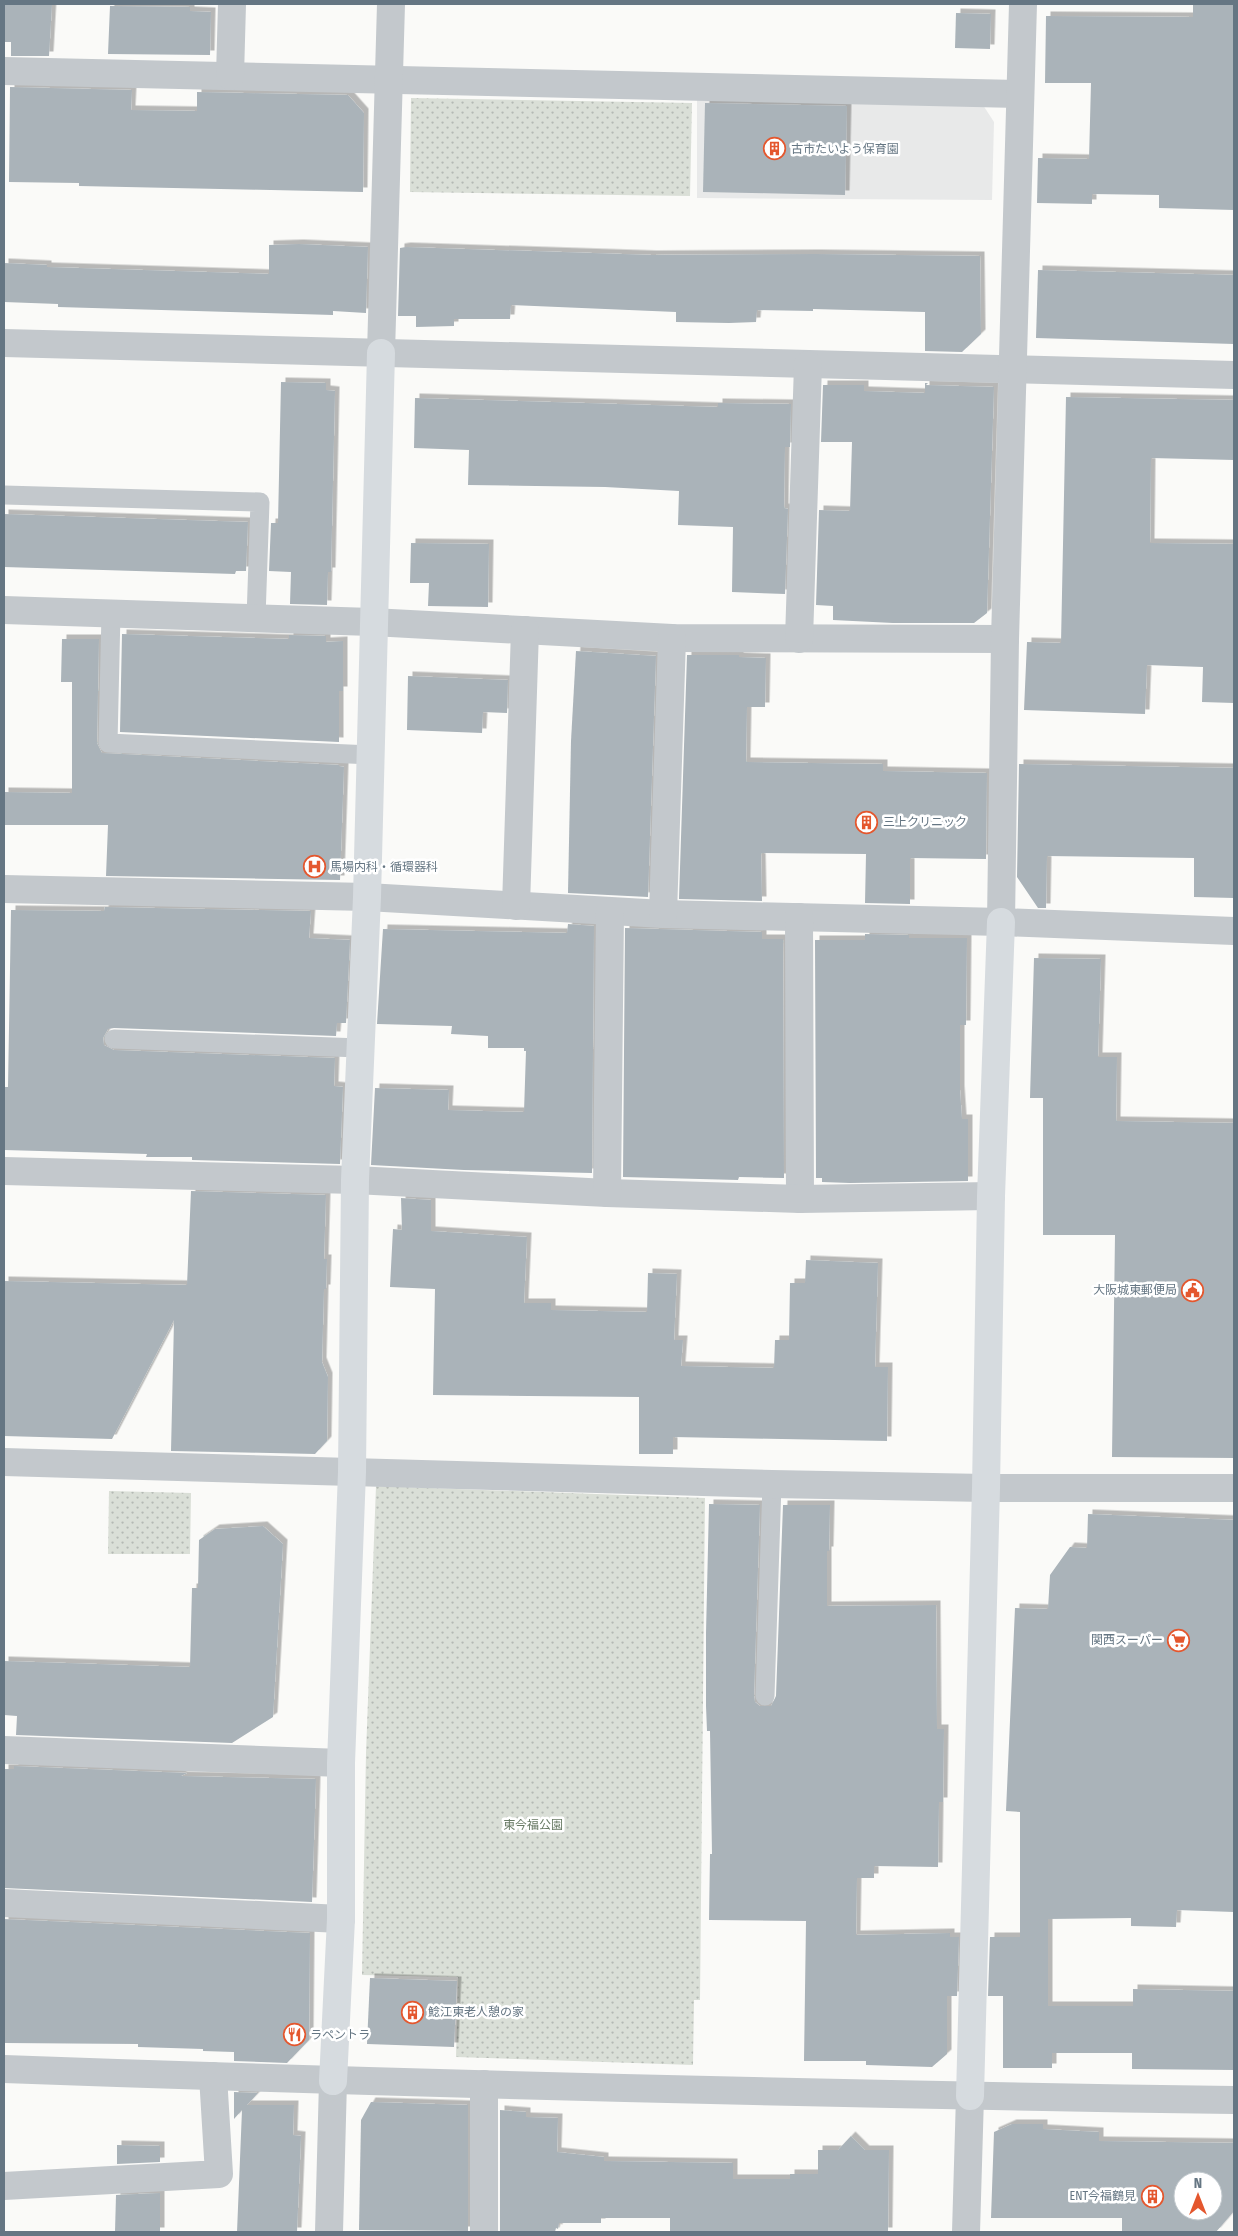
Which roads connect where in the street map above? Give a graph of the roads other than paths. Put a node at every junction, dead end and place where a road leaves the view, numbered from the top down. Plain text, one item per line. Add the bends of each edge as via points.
1 (232, 4) edge
2 (391, 4) edge
3 (1023, 4) edge
4 (4, 71) edge
5 (230, 76) junction
6 (388, 79) junction
7 (1020, 94) junction
8 (4, 343) edge
9 (381, 354) junction
10 (808, 365) junction
11 (1012, 368) junction
12 (1234, 375) edge
13 (4, 495) edge
14 (4, 610) edge
15 (111, 613) junction
16 (256, 618) junction
17 (372, 622) junction
18 (525, 630) junction
19 (672, 638) junction
20 (799, 638) junction
21 (1005, 638) junction
22 (370, 755) junction
23 (4, 890) edge
24 (366, 897) junction
25 (516, 906) junction
26 (610, 912) junction
27 (663, 914) junction
28 (799, 917) junction
29 (1001, 922) junction
30 (1234, 931) edge
31 (114, 1039) dead end
32 (360, 1048) junction
33 (4, 1171) edge
34 (355, 1180) junction
35 (607, 1192) junction
36 (991, 1196) junction
37 (800, 1199) junction
38 (4, 1462) edge
39 (352, 1472) junction
40 (772, 1484) junction
41 (986, 1488) junction
42 (1234, 1488) edge
43 (765, 1696) dead end
44 (4, 1750) edge
45 (341, 1763) junction
46 (4, 1903) edge
47 (341, 1919) junction
48 (4, 2069) edge
49 (213, 2076) junction
50 (333, 2081) junction
51 (484, 2084) junction
52 (970, 2096) junction
53 (1234, 2100) edge
54 (4, 2186) edge
55 (329, 2232) edge
56 (484, 2232) edge
57 (966, 2232) edge

1 - 5 street
2 - 6 street
3 - 7 street
4 - 5 street
5 - 6 street
6 - 7 street
6 - 9 street
7 - 11 street
8 - 9 street
9 - 10 street
9 - 17 street
10 - 11 street
10 - 20 street
11 - 12 street
11 - 21 street
13 - 16 lane via 260,502
14 - 15 street
15 - 16 street
15 - 22 lane via 108,743
16 - 17 street
17 - 18 street
17 - 22 street
18 - 19 street
18 - 25 street
19 - 20 street
19 - 27 street
20 - 21 street
21 - 29 street
22 - 24 street
23 - 24 street
24 - 25 street
24 - 32 street
25 - 26 street
26 - 27 street
26 - 35 street
27 - 28 street
28 - 29 street
28 - 37 street
29 - 30 street
29 - 36 street
31 - 32 lane
32 - 34 street
33 - 34 street
34 - 35 street
34 - 39 street
35 - 37 street
36 - 37 street
36 - 41 street
38 - 39 street
39 - 40 street
39 - 45 street
40 - 41 street
40 - 43 lane
41 - 42 street
41 - 52 street
44 - 45 street
45 - 47 street
46 - 47 street
47 - 50 street
48 - 49 street
49 - 50 street
49 - 54 street via 219,2174
50 - 51 street
50 - 55 street
51 - 52 street
51 - 56 street
52 - 53 street
52 - 57 street

